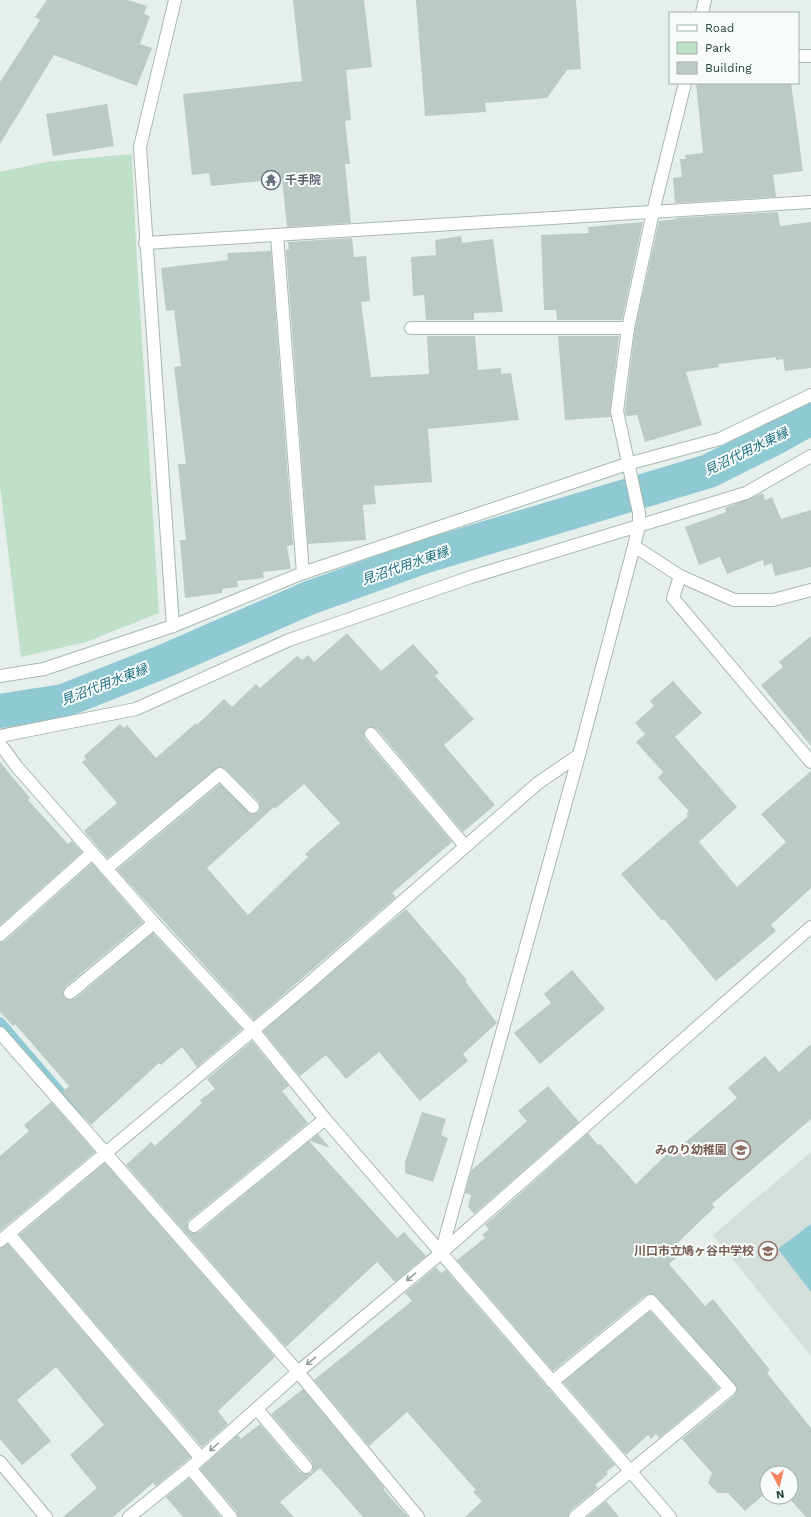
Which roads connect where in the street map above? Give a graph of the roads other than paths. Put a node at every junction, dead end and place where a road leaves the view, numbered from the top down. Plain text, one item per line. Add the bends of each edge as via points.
1 (174, 0) edge
2 (705, 0) edge
3 (702, 12) edge
4 (799, 56) edge
5 (811, 56) edge
6 (685, 84) edge
7 (811, 202) edge
8 (653, 212) junction
9 (277, 235) junction
10 (145, 243) junction
11 (411, 328) dead end
12 (628, 328) junction
13 (811, 395) edge
14 (811, 456) edge
15 (627, 464) junction
16 (639, 526) junction
17 (634, 546) junction
18 (303, 573) junction
19 (680, 576) junction
20 (811, 590) edge
21 (173, 626) junction
22 (0, 676) edge
23 (371, 734) dead end
24 (0, 736) edge
25 (0, 744) edge
26 (579, 755) junction
27 (811, 762) edge
28 (253, 807) dead end
29 (465, 846) junction
30 (92, 853) junction
31 (106, 869) junction
32 (154, 923) junction
33 (811, 927) edge
34 (0, 935) edge
35 (70, 993) dead end
36 (252, 1029) junction
37 (0, 1033) edge
38 (325, 1119) junction
39 (104, 1154) junction
40 (194, 1226) dead end
41 (4, 1237) edge
42 (441, 1252) junction
43 (298, 1372) junction
44 (552, 1382) junction
45 (256, 1409) junction
46 (201, 1458) junction
47 (0, 1462) edge
48 (306, 1467) dead end
49 (190, 1468) junction
50 (631, 1471) junction
51 (46, 1517) edge
52 (129, 1517) edge
53 (231, 1517) edge
54 (418, 1517) edge
55 (576, 1517) edge
56 (670, 1517) edge

1 - 10 street via 140,147
2 - 3 street
4 - 5 street
6 - 8 street
7 - 8 street
8 - 9 street
8 - 12 street
9 - 10 street
9 - 18 street
10 - 21 street
11 - 12 street
12 - 15 street via 616,411
13 - 15 street via 720,439
14 - 16 street via 746,493
15 - 16 street via 639,513
15 - 18 street
16 - 17 street
16 - 24 street via 471,577 289,640 136,708
17 - 19 street
17 - 26 street
18 - 21 street
19 - 20 street via 734,600 773,600
19 - 27 street via 673,598
21 - 22 street via 44,669
23 - 29 street
25 - 30 street
26 - 29 street via 538,783
26 - 42 street
28 - 31 street via 220,774
29 - 36 street
30 - 31 street
30 - 34 street
31 - 32 street
32 - 35 street
32 - 36 street
33 - 42 street
36 - 38 street
36 - 39 street
37 - 39 street
38 - 40 street
38 - 42 street
39 - 41 street
39 - 43 street
41 - 46 street
42 -> 43 street
42 - 44 street
43 - 45 street
43 - 54 street
44 - 50 street
44 - 50 street via 651,1301 730,1389
45 -> 46 street
45 - 48 street
46 - 49 street
47 - 51 street
49 - 52 street
49 - 53 street
50 - 55 street
50 - 56 street

